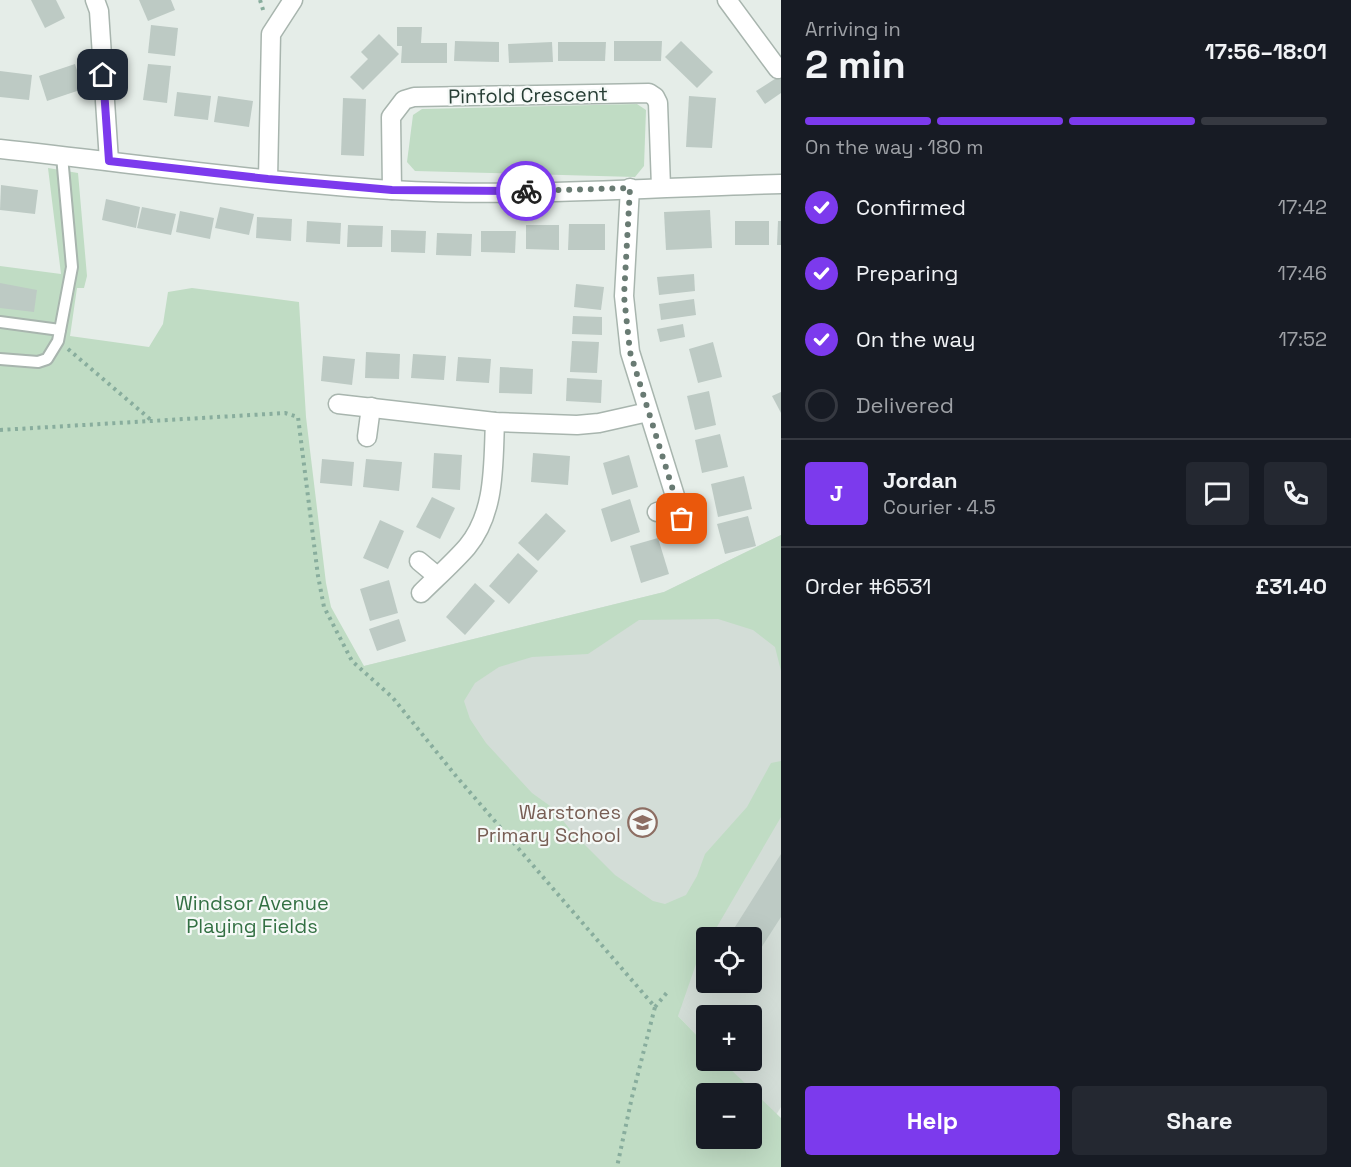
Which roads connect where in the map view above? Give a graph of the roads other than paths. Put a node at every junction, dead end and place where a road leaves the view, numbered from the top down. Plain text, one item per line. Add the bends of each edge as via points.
1 (94, 0) edge
2 (293, 0) edge
3 (727, 0) edge
4 (778, 69) dead end
5 (0, 149) edge
6 (62, 156) junction
7 (109, 161) junction
8 (268, 179) junction
9 (781, 184) edge
10 (661, 187) junction
11 (630, 188) junction
12 (392, 190) junction
13 (0, 322) edge
14 (59, 335) junction
15 (0, 359) edge
16 (338, 404) dead end
17 (371, 407) junction
18 (648, 412) junction
19 (495, 422) junction
20 (367, 436) dead end
21 (678, 506) junction
22 (657, 512) dead end
23 (686, 531) dead end
24 (419, 561) dead end
25 (437, 576) junction
26 (421, 593) dead end

1 - 7 street via 99,11
2 - 8 street via 271,34
3 - 4 street
5 - 6 street
6 - 7 street
6 - 14 lane via 72,267
7 - 8 street
8 - 12 street
9 - 10 street
10 - 11 street
10 - 12 street, Pinfold Crescent via 658,103 649,93 404,100 392,117
11 - 12 street
11 - 18 street via 626,322 630,352
13 - 14 lane
14 - 15 lane via 47,359
16 - 17 street
17 - 19 street
17 - 20 street
18 - 19 street via 577,425
18 - 21 street
19 - 25 street via 492,486 486,513 467,547
21 - 22 street
21 - 23 street
24 - 25 street
25 - 26 street

